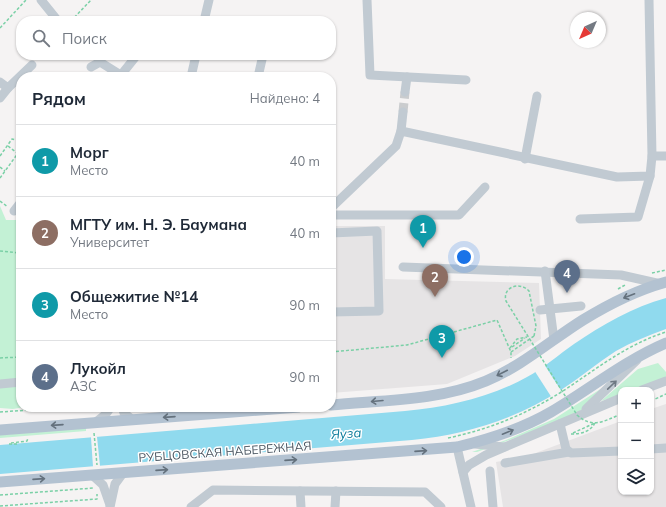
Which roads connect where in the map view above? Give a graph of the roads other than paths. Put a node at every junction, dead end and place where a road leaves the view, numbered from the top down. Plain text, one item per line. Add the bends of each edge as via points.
1 (41, 0) edge
2 (209, 0) edge
3 (367, 0) edge
4 (650, 0) edge
5 (54, 16) edge
6 (205, 16) edge
7 (134, 60) edge
8 (193, 60) edge
9 (262, 60) edge
10 (32, 65) dead end
11 (91, 67) dead end
12 (25, 72) edge
13 (116, 72) edge
14 (126, 72) edge
15 (192, 72) edge
16 (259, 72) edge
17 (407, 77) junction
18 (16, 80) edge
19 (466, 80) dead end
20 (0, 82) edge
21 (8, 88) junction
22 (405, 92) tunnel mouth
23 (537, 96) dead end
24 (0, 98) edge
25 (403, 112) tunnel mouth
26 (401, 131) junction
27 (652, 156) junction
28 (666, 156) edge
29 (525, 159) junction
30 (650, 176) junction
31 (485, 187) dead end
32 (336, 203) edge
33 (16, 208) edge
34 (14, 211) dead end
35 (336, 215) edge
36 (580, 219) dead end
37 (336, 233) edge
38 (402, 266) dead end
39 (546, 271) junction
40 (663, 283) edge
41 (581, 306) dead end
42 (545, 310) junction
43 (336, 312) edge
44 (554, 340) junction
45 (666, 343) edge
46 (645, 352) junction
47 (666, 381) edge
48 (16, 382) edge
49 (0, 384) edge
50 (650, 387) edge
51 (618, 399) edge
52 (336, 404) edge
53 (107, 412) edge
54 (124, 412) edge
55 (235, 412) edge
56 (571, 419) junction
57 (133, 420) junction
58 (560, 424) junction
59 (95, 428) junction
60 (0, 430) edge
61 (472, 444) junction
62 (457, 447) junction
63 (505, 447) junction
64 (666, 448) edge
65 (654, 449) edge
66 (618, 451) edge
67 (569, 452) junction
68 (505, 463) dead end
69 (94, 471) junction
70 (490, 471) dead end
71 (463, 472) junction
72 (123, 473) junction
73 (0, 482) edge
74 (300, 491) junction
75 (336, 491) junction
76 (110, 506) edge
77 (191, 507) edge
78 (301, 507) edge
79 (335, 507) edge
80 (441, 507) edge
81 (471, 507) edge
82 (493, 507) edge

1 - 5 street
2 - 6 street
3 - 17 street via 370,76
4 - 27 street
7 - 14 street
8 - 15 street
9 - 16 street
10 - 12 street
11 - 13 street via 100,62
17 - 19 street
17 - 22 street
18 - 21 street
20 - 21 street
21 - 24 street
23 - 29 street
25 - 26 street
26 - 29 street
26 - 32 street via 396,146
27 - 28 street
27 - 30 street
29 - 30 street via 616,177
30 - 36 street via 638,217
31 - 35 street via 458,215
33 - 34 street
37 - 43 street via 377,231 379,311
38 - 39 street
39 - 40 street via 621,275
39 - 42 street
40 -> 44 main road via 618,300
41 - 42 street
42 - 44 street
44 -> 52 main road via 520,363 486,381 451,392
45 - 46 main road, РУБЦОВСКАЯ НАБЕРЕЖНАЯ
56 -> 46 street via 595,402
61 -> 46 main road, РУБЦОВСКАЯ НАБЕРЕЖНАЯ via 503,434 550,413
47 - 50 street
48 - 49 street
51 - 56 street
53 - 59 street
54 - 57 street
55 -> 57 main road
56 - 58 street
57 - 59 main road
58 - 63 street
58 - 67 street
59 -> 60 main road
61 - 62 main road, РУБЦОВСКАЯ НАБЕРЕЖНАЯ
61 - 63 street
62 - 71 street
72 -> 62 main road, РУБЦОВСКАЯ НАБЕРЕЖНАЯ
63 - 71 street via 469,465
64 - 65 street
66 - 67 street via 574,454
67 - 68 street
69 - 72 main road, РУБЦОВСКАЯ НАБЕРЕЖНАЯ
73 -> 69 main road, РУБЦОВСКАЯ НАБЕРЕЖНАЯ
69 - 76 street via 103,485
70 - 82 street
71 - 81 street
72 - 76 street via 115,484
74 - 75 street
74 - 77 street via 212,490
74 - 78 street
75 - 79 street
75 - 80 street via 425,492

